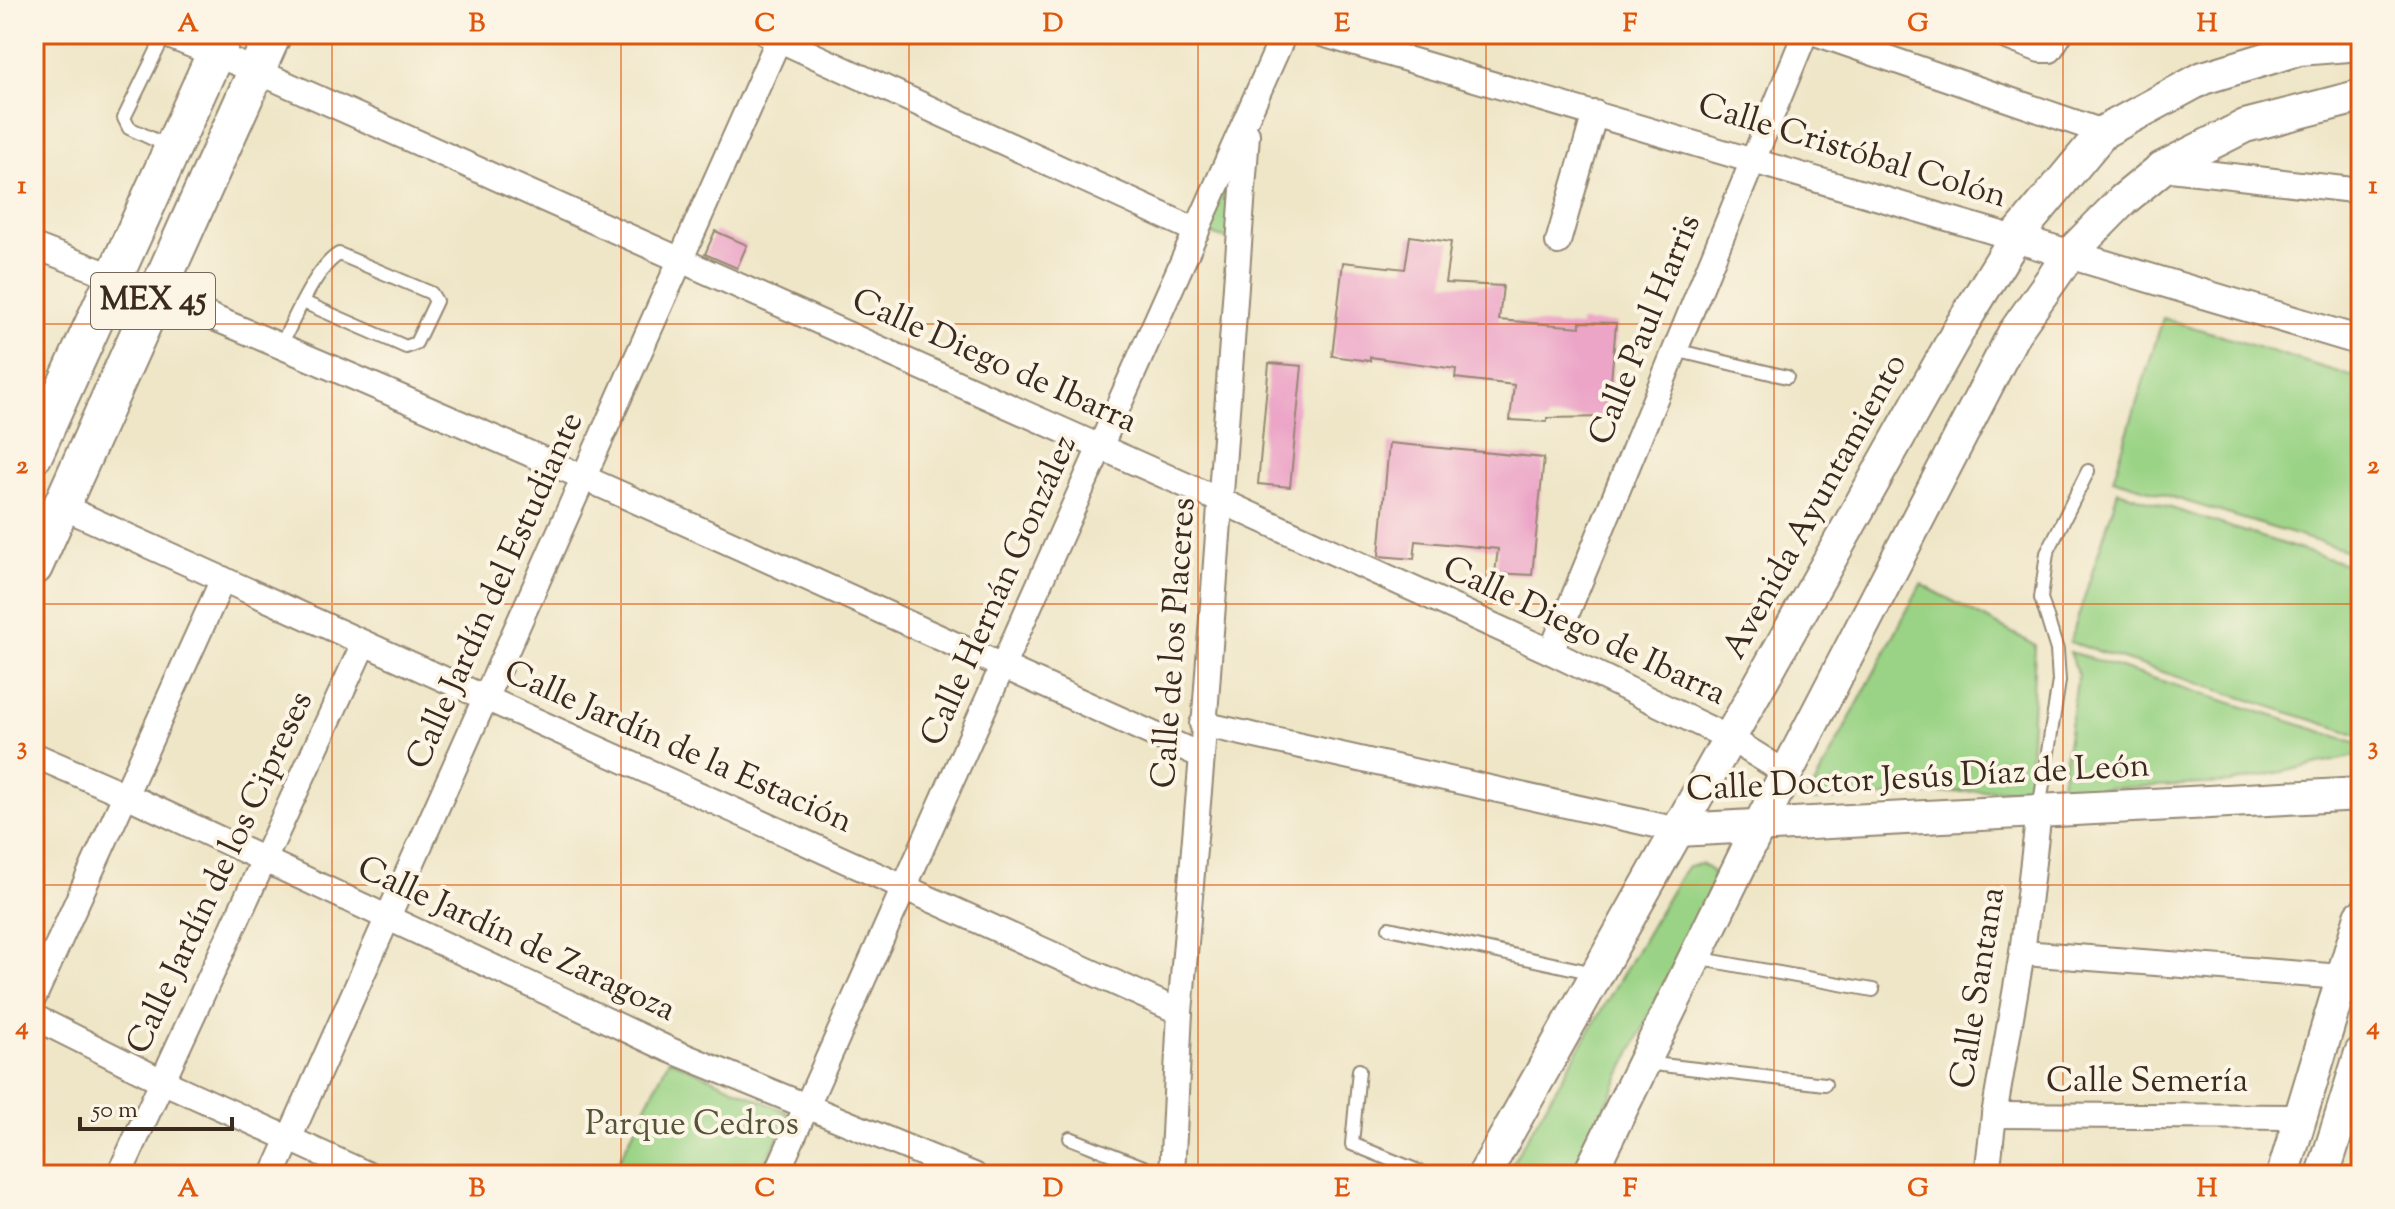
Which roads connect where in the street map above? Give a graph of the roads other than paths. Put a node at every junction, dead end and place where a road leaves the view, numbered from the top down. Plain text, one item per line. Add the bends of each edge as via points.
1 (164, 34) edge
2 (273, 34) edge
3 (1284, 34) edge
4 (1322, 34) edge
5 (1805, 34) edge
6 (1818, 34) edge
7 (1999, 34) edge
8 (775, 36) edge
9 (2055, 42) edge
10 (2302, 42) edge
11 (220, 44) edge
12 (2361, 44) edge
13 (257, 71) junction
14 (2361, 96) edge
15 (1595, 113) junction
16 (1248, 116) junction
17 (2103, 132) junction
18 (173, 148) junction
19 (1753, 160) junction
20 (2162, 168) junction
21 (2361, 191) edge
22 (1197, 231) junction
23 (2015, 238) junction
24 (1558, 242) dead end
25 (34, 246) edge
26 (2069, 255) junction
27 (680, 260) junction
28 (115, 277) junction
29 (156, 294) junction
30 (303, 302) junction
31 (2361, 341) edge
32 (281, 345) junction
33 (1675, 350) junction
34 (1787, 377) dead end
35 (1101, 447) junction
36 (34, 455) edge
37 (2088, 471) dead end
38 (583, 478) junction
39 (1219, 500) junction
40 (61, 506) junction
41 (34, 567) edge
42 (223, 579) junction
43 (364, 643) junction
44 (1551, 652) junction
45 (1003, 667) junction
46 (485, 698) junction
47 (1202, 724) junction
48 (1731, 739) junction
49 (34, 755) edge
50 (1202, 756) junction
51 (1786, 773) junction
52 (2361, 794) edge
53 (126, 795) junction
54 (2039, 812) junction
55 (1759, 826) junction
56 (1678, 830) junction
57 (264, 860) junction
58 (906, 888) junction
59 (2361, 916) edge
60 (387, 917) junction
61 (1389, 928) dead end
62 (2022, 953) junction
63 (1696, 958) junction
64 (1597, 973) junction
65 (2342, 977) junction
66 (1873, 990) dead end
67 (34, 997) edge
68 (1180, 1012) junction
69 (34, 1017) edge
70 (2361, 1053) edge
71 (1645, 1063) junction
72 (1359, 1070) dead end
73 (162, 1081) junction
74 (1825, 1084) dead end
75 (807, 1107) junction
76 (1994, 1115) junction
77 (2351, 1116) edge
78 (2299, 1117) junction
79 (289, 1138) junction
80 (1070, 1138) dead end
81 (119, 1175) edge
82 (273, 1175) edge
83 (369, 1175) edge
84 (776, 1175) edge
85 (974, 1175) edge
86 (1164, 1175) edge
87 (1172, 1175) edge
88 (1428, 1175) edge
89 (1484, 1175) edge
90 (1589, 1175) edge
91 (1987, 1175) edge
92 (2283, 1175) edge
93 (2323, 1175) edge

1 - 11 street, Calle Diego de Ibarra
1 - 18 lane via 124,118 129,128
2 - 13 main road, MEX 45
3 - 16 street, Calle Hernán González
4 - 15 street, Calle Cristóbal Colón
5 - 19 street, Calle Paul Harris
6 - 17 street
7 - 9 street via 2040,50
8 - 22 street
8 - 27 street, Calle Jardín del Estudiante
10 - 12 main road, Avenida Ayuntamiento
10 - 17 main road, Avenida Ayuntamiento via 2203,78
11 - 13 street, Calle Diego de Ibarra
11 - 18 main road, MEX 45
13 - 27 street, Calle Diego de Ibarra
13 - 29 main road, MEX 45
14 - 20 main road via 2245,126
15 - 19 street, Calle Cristóbal Colón
15 - 24 street
16 - 22 street, Calle Hernán González
16 - 39 street, Calle de los Placeres
17 - 23 main road, Avenida Ayuntamiento
18 - 28 main road, MEX 45
19 - 23 street, Calle Cristóbal Colón
19 - 33 street, Calle Paul Harris
20 - 21 street
20 - 26 main road
22 - 35 street, Calle Hernán González
23 - 26 street, Calle Cristóbal Colón
23 - 48 main road, Avenida Ayuntamiento
25 - 28 street
26 - 31 street, Calle Cristóbal Colón
26 - 51 main road via 2014,333
27 - 35 street, Calle Diego de Ibarra
27 - 38 street, Calle Jardín del Estudiante
28 - 36 main road, MEX 45
29 - 32 street
29 - 40 main road, MEX 45
30 - 30 lane via 406,347 416,343 436,301 431,293 339,254 330,259
30 - 32 lane
32 - 38 street
33 - 34 lane
33 - 44 street, Calle Paul Harris
35 - 39 street, Calle Diego de Ibarra
35 - 45 street, Calle Hernán González
37 - 54 lane via 2047,553 2041,598 2057,650 2059,681
38 - 45 street
38 - 46 street, Calle Jardín del Estudiante
39 - 44 street, Calle Diego de Ibarra
39 - 47 street, Calle de los Placeres
40 - 41 main road, MEX 45
40 - 42 street, Calle Jardín de la Estación
42 - 43 street, Calle Jardín de la Estación
42 - 53 street
43 - 46 street, Calle Jardín de la Estación
43 - 57 street, Calle Jardín de los Cipreses
44 - 48 street, Calle Diego de Ibarra
45 - 50 street
45 - 58 street, Calle Hernán González
46 - 58 street, Calle Jardín de la Estación
46 - 60 street, Calle Jardín del Estudiante
47 - 50 street, Calle de los Placeres
47 - 56 street, Calle Doctor Jesús Díaz de León
48 - 51 street, Calle Diego de Ibarra
48 - 56 main road, Avenida Ayuntamiento
49 - 53 street, Calle Jardín de Zaragoza
50 - 68 street, Calle de los Placeres
51 - 55 main road
52 - 54 main road, Calle Doctor Jesús Díaz de León
53 - 57 street, Calle Jardín de Zaragoza
53 - 67 street
54 - 55 main road, Calle Doctor Jesús Díaz de León
54 - 62 street, Calle Santana
55 - 56 main road, Calle Doctor Jesús Díaz de León
55 - 63 main road
56 - 64 main road, Avenida Ayuntamiento
57 - 60 street, Calle Jardín de Zaragoza
57 - 73 street, Calle Jardín de los Cipreses
58 - 68 street, Calle Jardín de la Estación
58 - 75 street, Calle Hernán González
59 - 65 main road
60 - 75 street, Calle Jardín de Zaragoza via 670,1050
60 - 79 street, Calle Jardín del Estudiante
61 - 64 lane
62 - 65 street
62 - 76 street, Calle Santana
63 - 66 lane
63 - 71 main road
64 - 89 main road, Avenida Ayuntamiento
65 - 78 main road
68 - 87 street, Calle de los Placeres
69 - 73 street
70 - 77 main road
71 - 74 lane
71 - 90 main road
72 - 88 lane via 1352,1144
73 - 79 street
73 - 81 street, Calle Jardín de los Cipreses
75 - 84 street, Calle Hernán González
75 - 85 street, Calle Jardín de Zaragoza
76 - 78 street, Calle Semería
76 - 91 street, Calle Santana
77 - 93 main road
78 - 92 main road
79 - 82 street, Calle Jardín del Estudiante
79 - 83 street
80 - 86 lane

